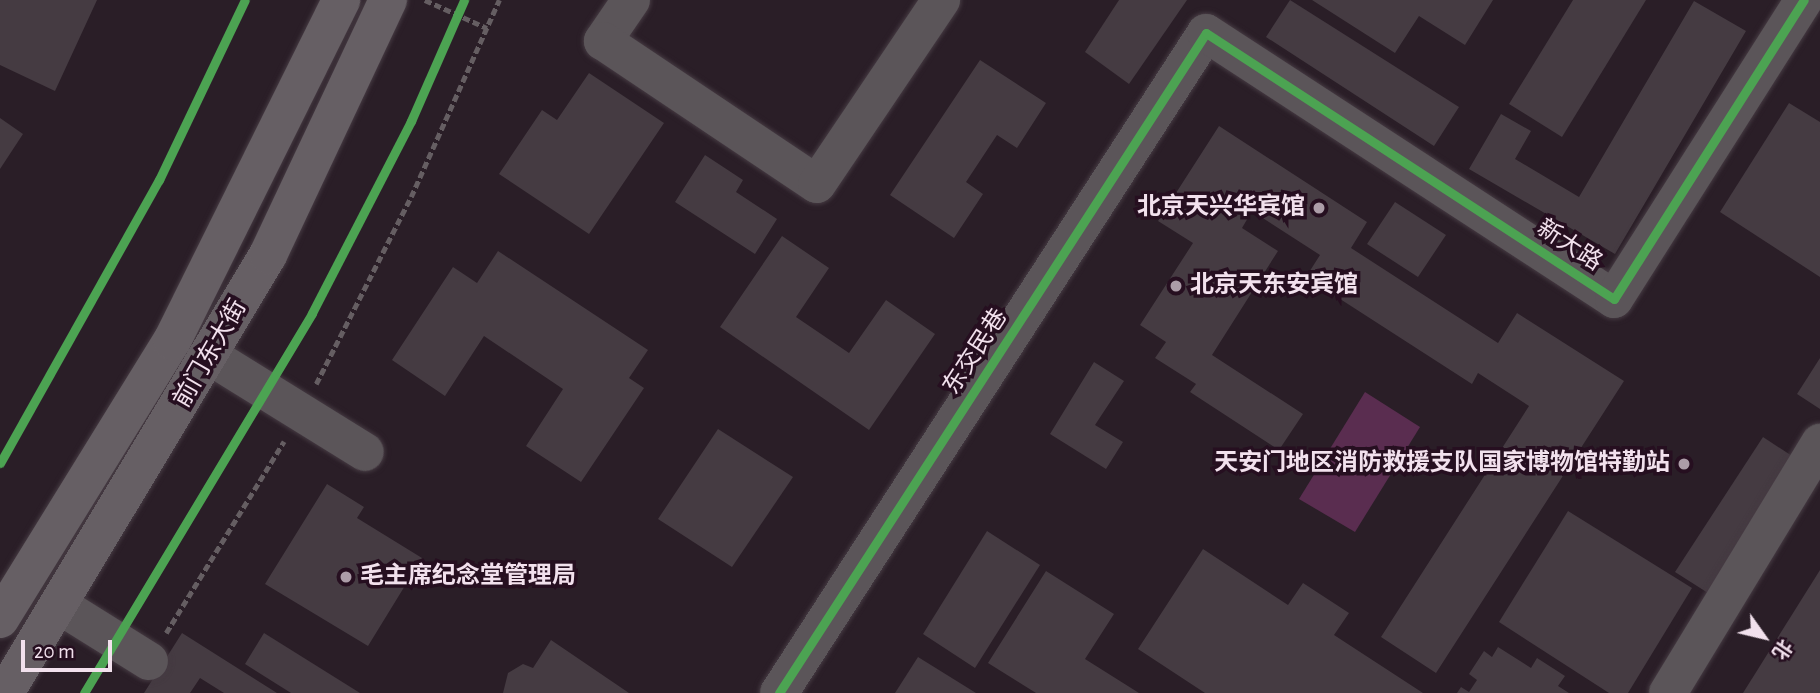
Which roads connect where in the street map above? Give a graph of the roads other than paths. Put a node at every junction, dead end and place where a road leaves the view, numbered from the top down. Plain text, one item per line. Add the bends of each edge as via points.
1 (341, 0) edge
2 (388, 0) edge
3 (631, 0) edge
4 (941, 0) edge
5 (1806, 17) edge
6 (1206, 33) joint
7 (210, 356) junction
8 (1820, 443) edge
9 (365, 452) dead end
10 (59, 605) junction
11 (0, 619) edge
12 (149, 661) road end
13 (5, 693) edge
14 (779, 693) edge
15 (1668, 693) edge

1 - 11 main road, 前门东大街 via 172,341
2 - 7 main road, 前门东大街 via 268,255
3 - 4 street via 603,41 817,184
5 - 6 street, 新大路 via 1614,299
6 - 14 street, 东交民巷
7 - 9 street
7 - 10 main road, 前门东大街
8 - 15 street
10 - 12 street
10 - 13 main road, 前门东大街

